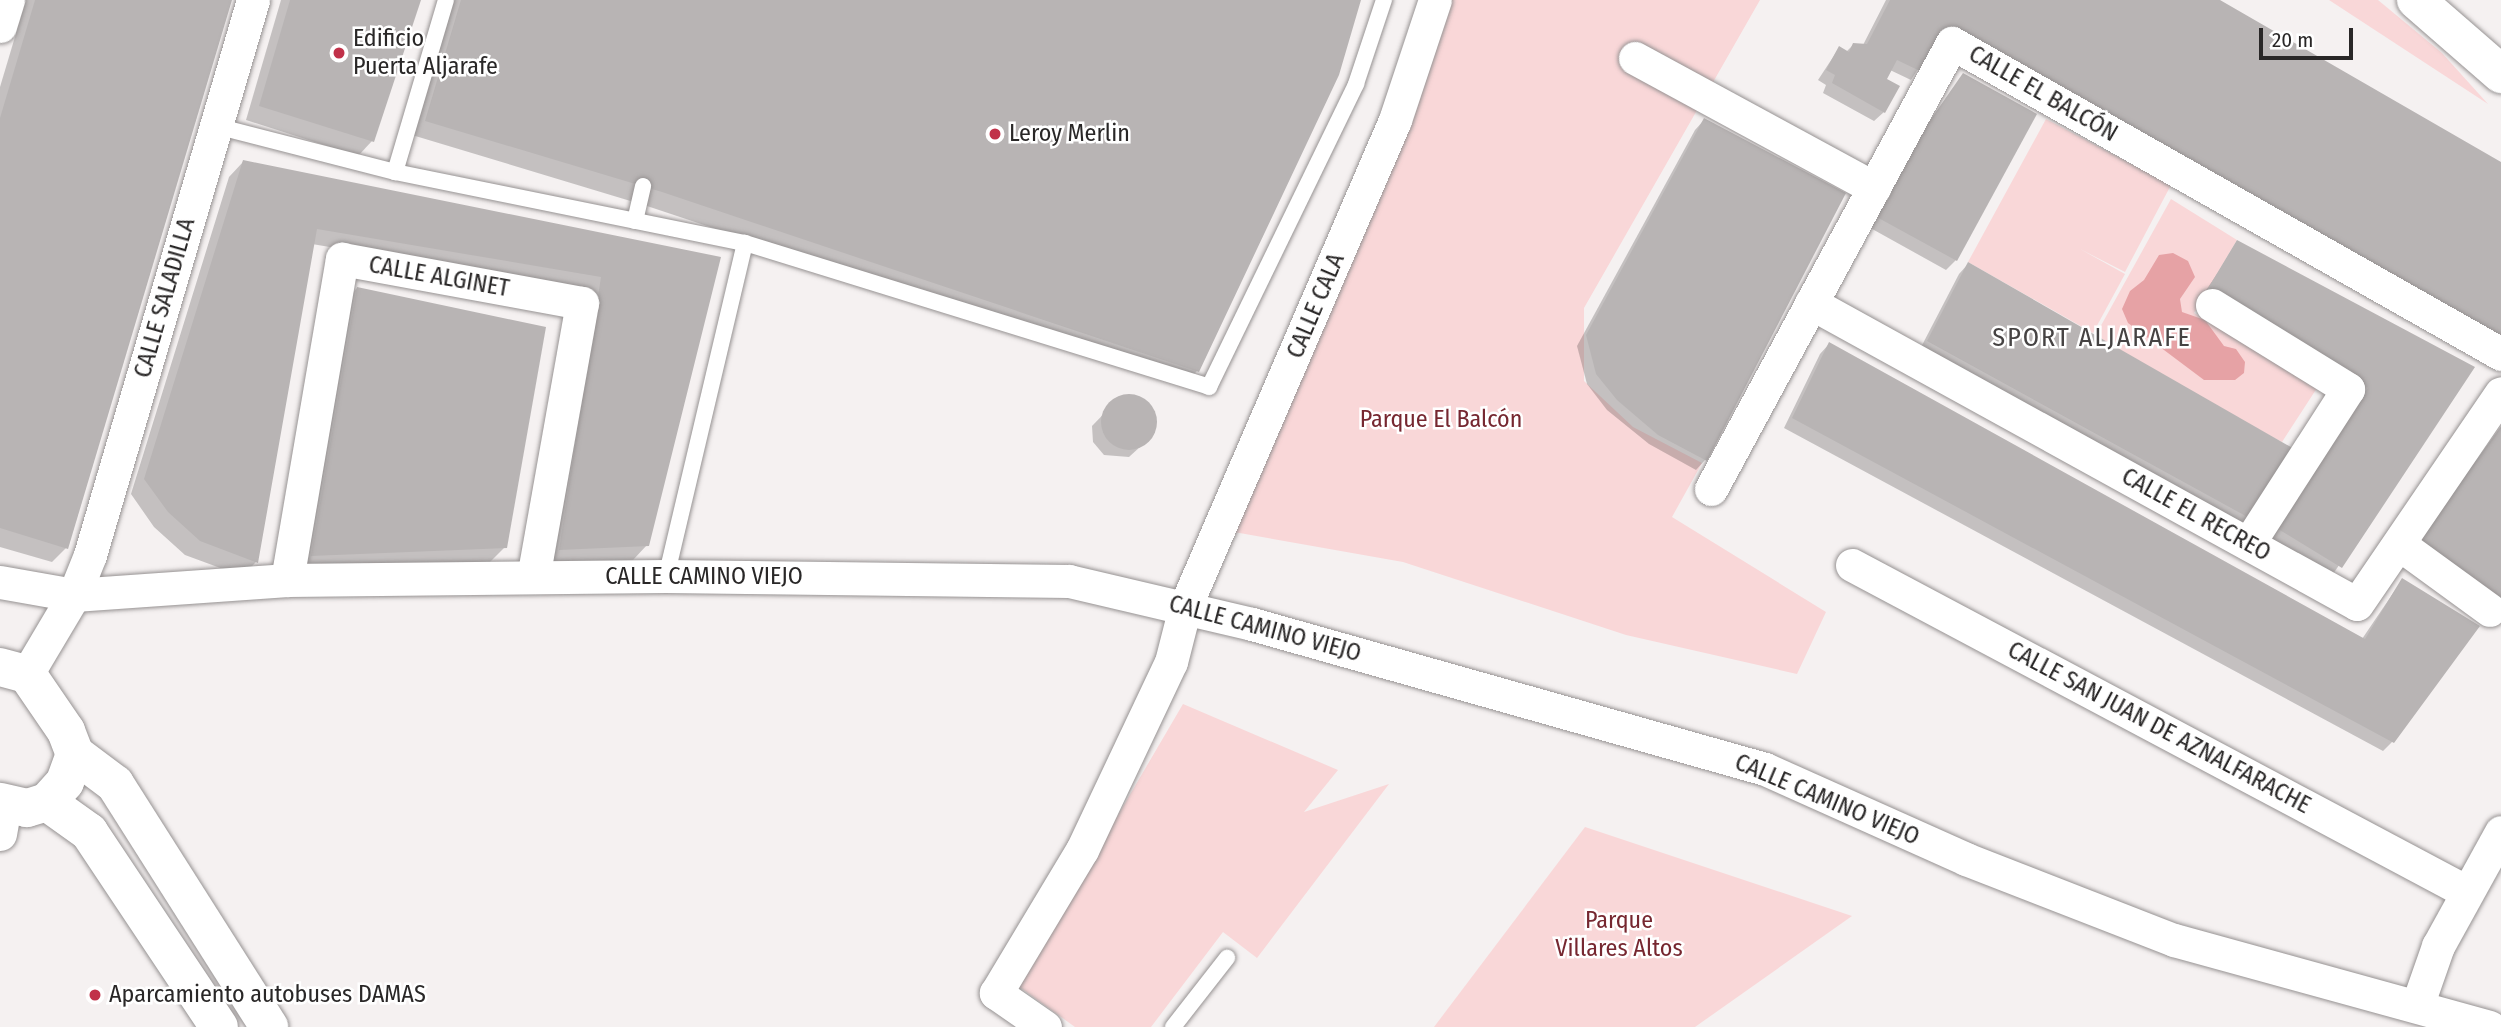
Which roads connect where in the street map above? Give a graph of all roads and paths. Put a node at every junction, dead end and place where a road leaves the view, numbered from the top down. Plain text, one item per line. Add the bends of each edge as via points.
1 (8, 0) edge
2 (253, 0) edge
3 (446, 0) edge
4 (1384, 0) edge
5 (1435, 0) edge
6 (2416, 0) edge
7 (0, 26) edge
8 (1635, 58) dead end
9 (2501, 75) edge
10 (216, 126) junction
11 (395, 172) junction
12 (643, 186) dead end
13 (1874, 188) junction
14 (635, 221) junction
15 (745, 243) junction
16 (1811, 303) junction
17 (2211, 305) dead end
18 (2501, 354) edge
19 (2501, 393) edge
20 (1711, 489) dead end
21 (2248, 544) junction
22 (2399, 544) junction
23 (1852, 565) dead end
24 (666, 576) junction
25 (533, 577) junction
26 (287, 580) junction
27 (0, 582) edge
28 (74, 595) junction
29 (1185, 607) junction
30 (2490, 610) dead end
31 (13, 670) edge
32 (75, 754) junction
33 (47, 802) junction
34 (2, 814) edge
35 (2499, 840) edge
36 (2465, 891) junction
37 (1227, 958) dead end
38 (2417, 1006) junction
39 (219, 1027) edge
40 (269, 1027) edge
41 (1045, 1027) edge
42 (1174, 1027) edge
43 (2489, 1027) edge

1 - 7 street
2 - 10 street, CALLE SALADILLA
3 - 11 lane
4 - 15 lane via 1356,84 1209,387
5 - 29 street, CALLE CALA via 1395,120
6 - 9 street
8 - 13 street
10 - 11 lane
10 - 28 street, CALLE SALADILLA via 90,555
11 - 14 lane
12 - 14 lane
13 - 16 street, CALLE EL BALCÓN
13 - 18 street, CALLE EL BALCÓN via 1952,43
14 - 15 lane
15 - 24 lane
16 - 20 street, CALLE EL BALCÓN
16 - 21 street, CALLE EL RECREO
17 - 21 street via 2348,390
19 - 22 street, CALLE EL RECREO
21 - 22 street, CALLE EL RECREO via 2357,604
22 - 30 street
23 - 36 street, CALLE SAN JUAN DE AZNALFARACHE
24 - 25 street, CALLE CAMINO VIEJO
24 - 29 street, CALLE CAMINO VIEJO via 1069,581
25 - 26 street, CALLE CAMINO VIEJO
25 - 26 street, CALLE ALGINET via 582,303 342,259
26 - 28 street, CALLE CAMINO VIEJO
27 - 28 street, CALLE CAMINO VIEJO
28 - 31 street
29 - 38 street, CALLE CAMINO VIEJO via 1765,769 1966,859 2174,940
29 - 41 street, CALLE CALA via 1171,662 1083,850 996,993
31 - 32 street via 66,731
32 - 33 street via 65,782
32 - 40 street via 115,784
33 - 34 street
33 - 39 street via 89,832
35 - 36 street
36 - 38 street via 2438,946
37 - 42 lane
38 - 43 street, CALLE CAMINO VIEJO

